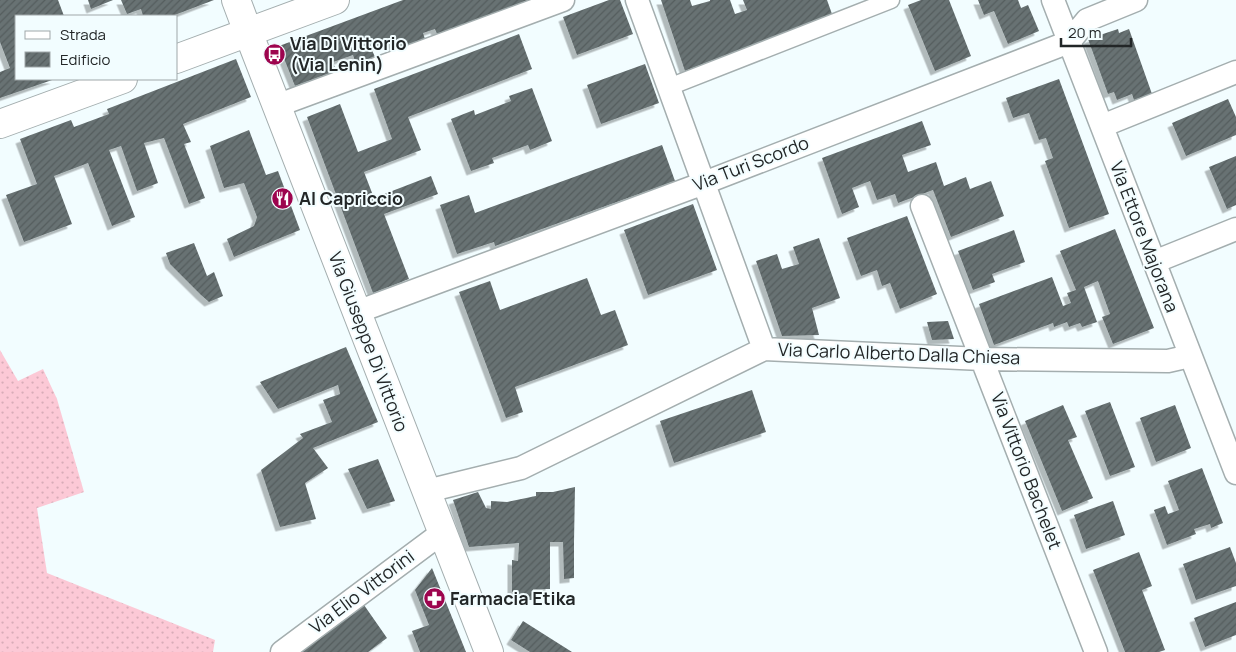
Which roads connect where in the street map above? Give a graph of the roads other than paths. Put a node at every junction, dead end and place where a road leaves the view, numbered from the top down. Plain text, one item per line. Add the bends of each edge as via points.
1 (236, 0) edge
2 (335, 0) edge
3 (562, 0) edge
4 (637, 0) edge
5 (890, 0) edge
6 (1053, 0) edge
7 (1136, 0) edge
8 (850, 7) edge
9 (248, 32) junction
10 (1069, 42) junction
11 (178, 58) edge
12 (1236, 72) edge
13 (120, 80) edge
14 (668, 86) junction
15 (276, 106) junction
16 (0, 124) edge
17 (1102, 126) junction
18 (704, 183) junction
19 (922, 206) dead end
20 (1236, 229) edge
21 (1154, 262) junction
22 (357, 312) junction
23 (764, 349) junction
24 (1190, 356) junction
25 (982, 359) junction
26 (1236, 473) edge
27 (427, 491) junction
28 (443, 532) junction
29 (282, 652) edge
30 (489, 652) edge
31 (1096, 652) edge

1 - 9 street, Via Giuseppe Di Vittorio
2 - 9 street
3 - 15 street
4 - 14 street
5 - 8 street
6 - 10 street, Via Ettore Majorana
7 - 10 street, Via Turi Scordo via 1087,20
8 - 14 street
9 - 11 street
9 - 15 street, Via Giuseppe Di Vittorio
10 - 17 street, Via Ettore Majorana
10 - 18 street, Via Turi Scordo
12 - 17 street
13 - 16 street
14 - 18 street
15 - 22 street, Via Giuseppe Di Vittorio
17 - 21 street, Via Ettore Majorana
18 - 22 street, Via Turi Scordo
18 - 23 street
19 - 25 street, Via Vittorio Bachelet
20 - 21 street
21 - 24 street, Via Ettore Majorana
22 - 27 street, Via Giuseppe Di Vittorio
23 - 25 street, Via Carlo Alberto Dalla Chiesa
23 - 27 street, Via Carlo Alberto Dalla Chiesa via 521,468
24 - 25 street, Via Carlo Alberto Dalla Chiesa via 1168,362
24 - 26 street, Via Ettore Majorana
25 - 31 street, Via Vittorio Bachelet
27 - 28 street, Via Giuseppe Di Vittorio
28 - 29 street, Via Elio Vittorini
28 - 30 street, Via Giuseppe Di Vittorio

